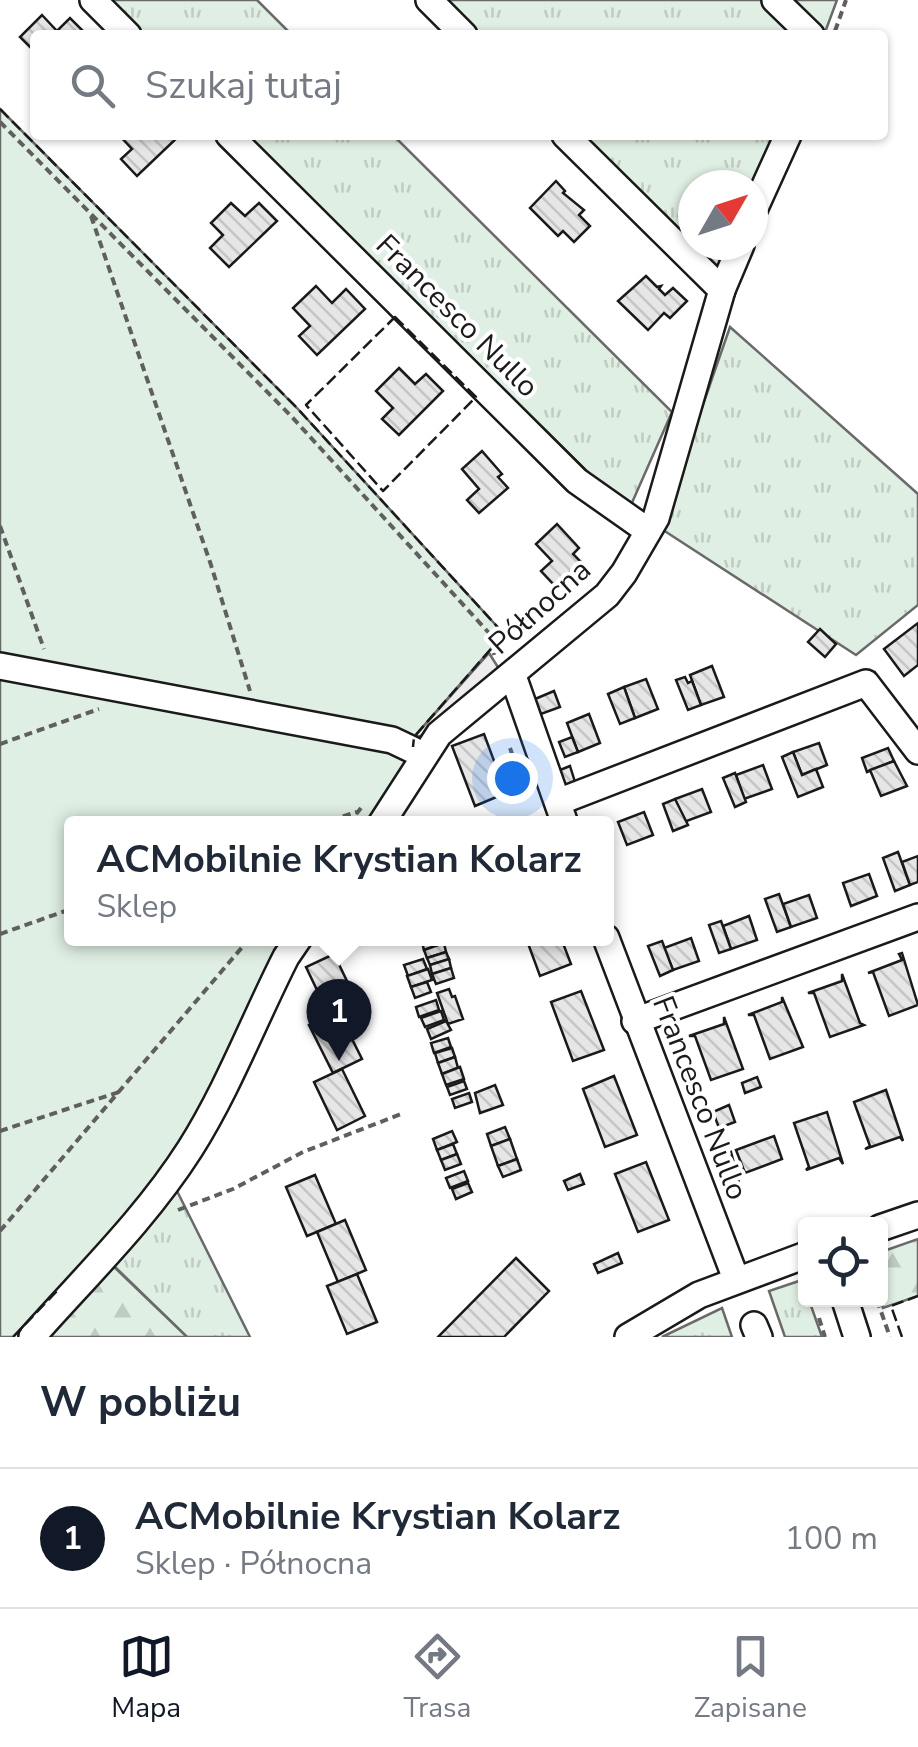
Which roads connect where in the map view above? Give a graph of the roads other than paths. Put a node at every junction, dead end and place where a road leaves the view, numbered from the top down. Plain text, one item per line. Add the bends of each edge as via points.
1 (93, 0) edge
2 (429, 0) edge
3 (776, 0) edge
4 (123, 30) edge
5 (459, 30) edge
6 (807, 30) edge
7 (234, 140) edge
8 (571, 140) edge
9 (786, 140) edge
10 (768, 179) edge
11 (734, 260) edge
12 (722, 290) junction
13 (648, 531) junction
14 (0, 666) edge
15 (513, 676) junction
16 (413, 750) dead end
17 (918, 751) edge
18 (562, 813) edge
19 (387, 816) edge
20 (918, 918) edge
21 (293, 946) edge
22 (609, 946) edge
23 (634, 1021) junction
24 (918, 1215) edge
25 (888, 1225) edge
26 (798, 1257) edge
27 (736, 1279) junction
28 (846, 1307) edge
29 (32, 1337) edge
30 (628, 1337) edge
31 (857, 1337) edge

1 - 4 street
2 - 5 street
3 - 6 street
7 - 13 street, Francesco Nullo via 576,481
8 - 12 street
9 - 10 street
11 - 12 street, Północna
12 - 13 street, Północna
13 - 15 street, Północna via 607,595
14 - 16 street via 392,740
15 - 18 street
15 - 19 street, Północna via 439,734
17 - 18 street via 866,683
20 - 23 street
21 - 29 street via 189,1150 136,1222
22 - 23 street, Francesco Nullo
23 - 27 street, Francesco Nullo
24 - 25 street
26 - 27 street
27 - 30 street
28 - 31 street

